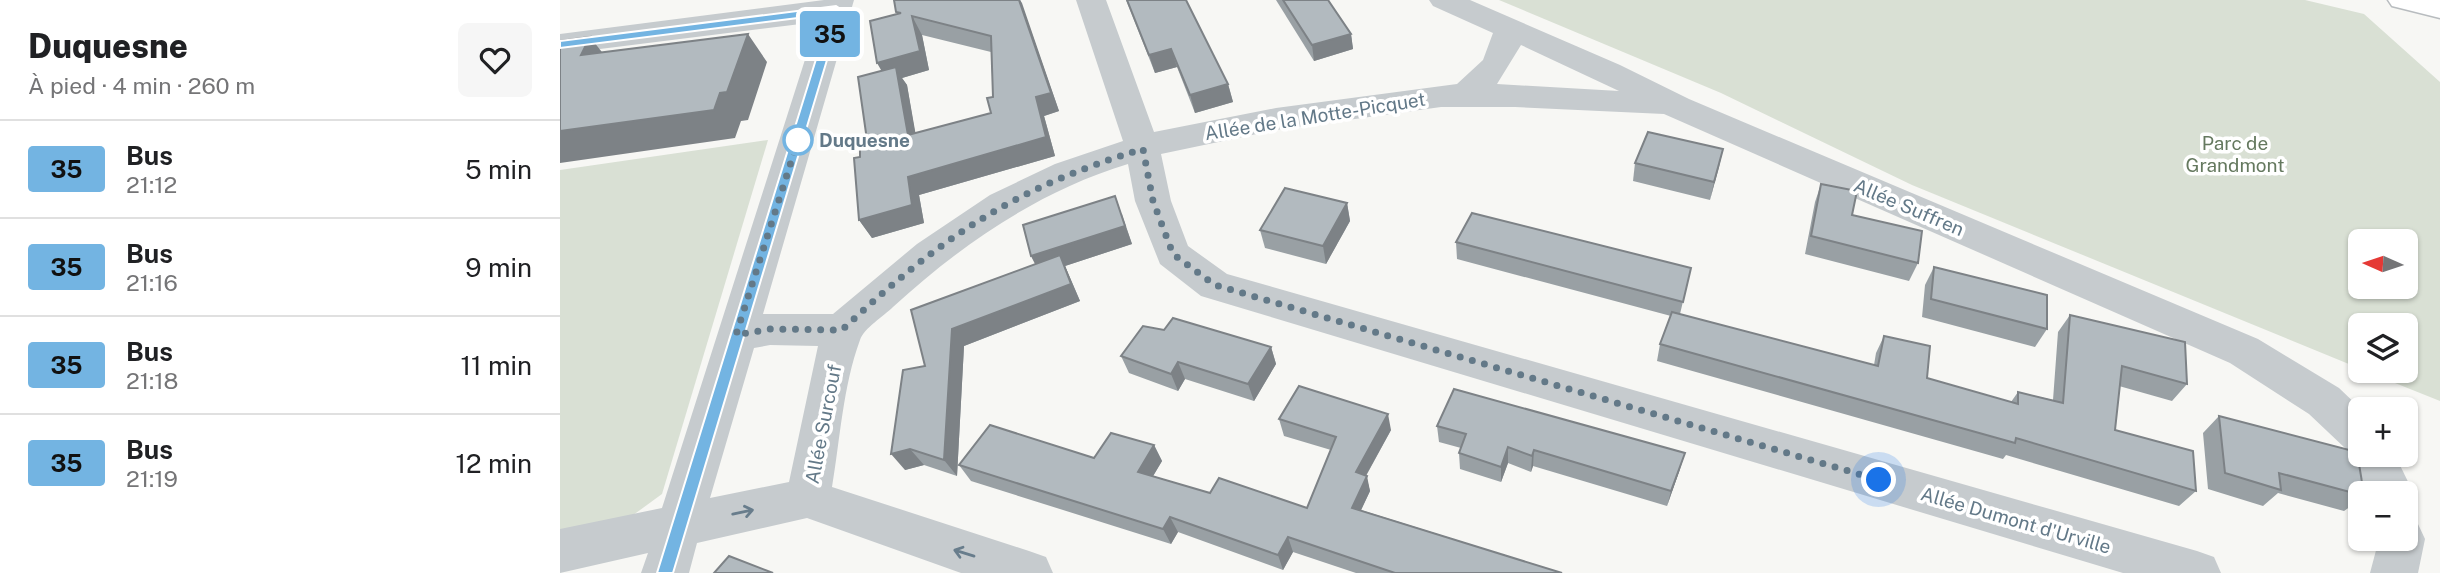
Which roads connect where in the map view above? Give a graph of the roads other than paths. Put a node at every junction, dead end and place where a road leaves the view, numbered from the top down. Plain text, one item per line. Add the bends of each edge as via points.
1 (1091, 0) edge
2 (1444, 0) edge
3 (2403, 0) edge
4 (837, 5) edge
5 (2440, 9) edge
6 (1510, 29) junction
7 (560, 44) edge
8 (1465, 95) junction
9 (1677, 107) junction
10 (1143, 149) junction
11 (842, 330) junction
12 (736, 335) junction
13 (2348, 424) edge
14 (808, 498) junction
15 (678, 527) junction
16 (560, 551) edge
17 (2399, 551) edge
18 (665, 573) edge
19 (1029, 573) edge
20 (2197, 573) edge
21 (2394, 573) edge

1 - 10 street, Allée Dumont d'Urville
2 - 6 street, Allée Suffren
3 - 5 highway
4 - 7 street
4 - 12 street
6 - 8 street via 1500,61 1487,79
6 - 9 street, Allée Suffren
8 - 9 street, Allée de la Motte-Picquet
8 - 10 street, Allée de la Motte-Picquet via 1302,114 1203,132
9 - 13 street, Allée Suffren via 2244,351 2324,401
10 - 11 street, Allée de la Motte-Picquet via 1029,190 988,213 930,252
10 - 20 street, Allée Dumont d'Urville via 1153,201 1173,254 1215,285
11 - 12 street via 770,329
11 - 14 street, Allée Surcouf
12 - 15 street
15 -> 14 street, Allée Surcouf
19 -> 14 street, Allée Surcouf
15 - 16 street, Allée Surcouf
15 - 18 street
17 - 21 street

